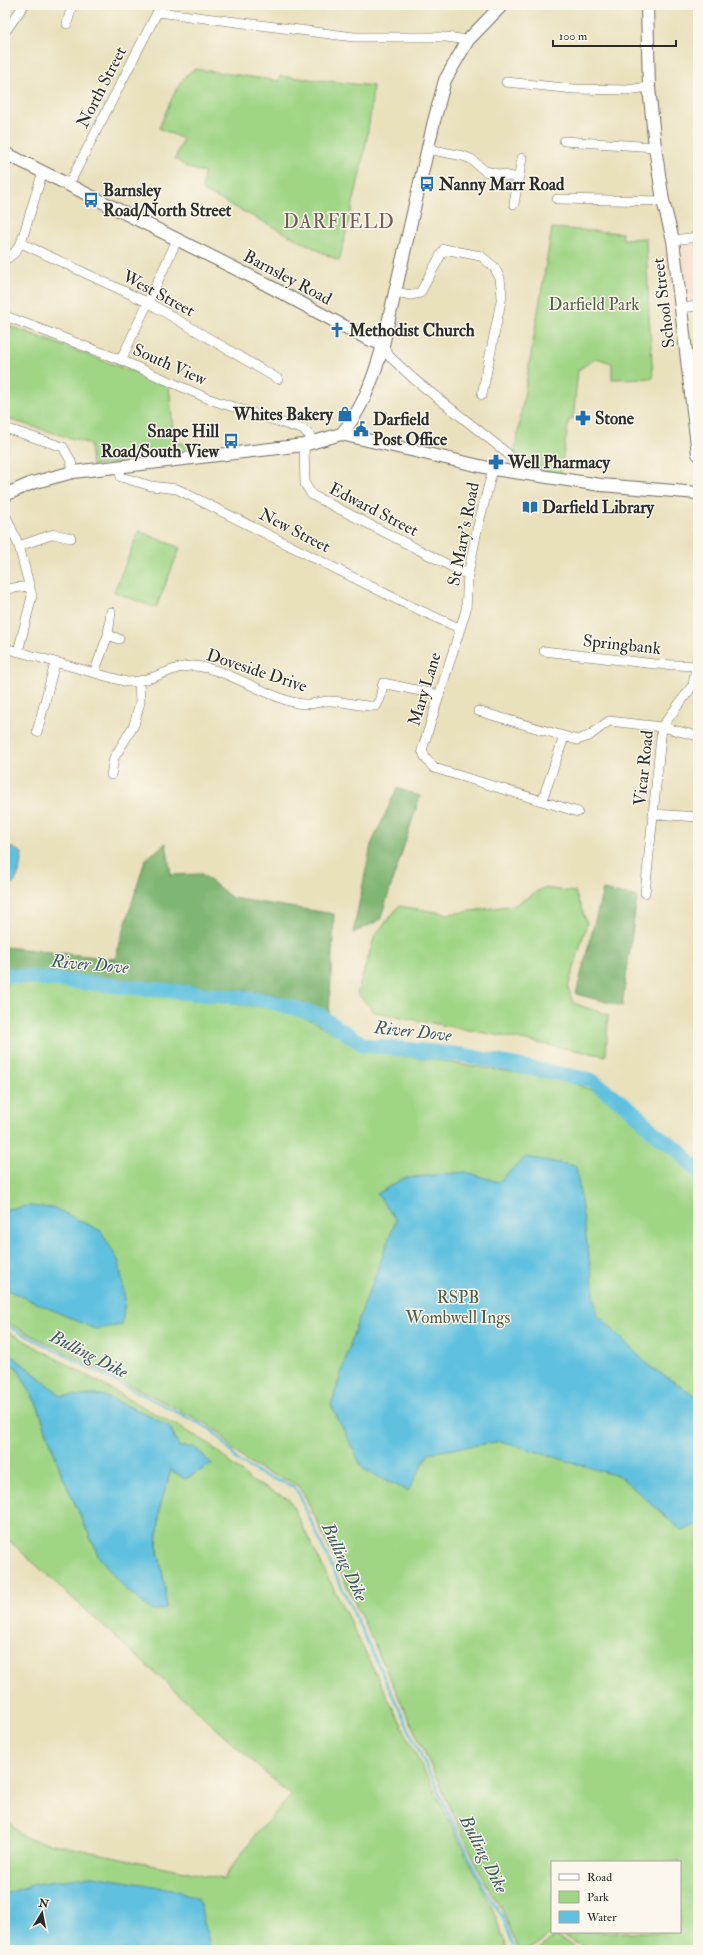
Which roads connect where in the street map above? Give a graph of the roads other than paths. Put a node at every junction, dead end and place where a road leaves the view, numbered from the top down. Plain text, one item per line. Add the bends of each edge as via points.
1 (24, 5) edge
2 (72, 5) edge
3 (502, 5) edge
4 (647, 5) edge
5 (159, 8) edge
6 (66, 24) dead end
7 (5, 32) edge
8 (468, 40) junction
9 (506, 82) dead end
10 (649, 87) junction
11 (564, 141) dead end
12 (655, 147) junction
13 (428, 149) junction
14 (5, 153) edge
15 (522, 158) dead end
16 (42, 171) junction
17 (518, 178) junction
18 (69, 184) junction
19 (557, 199) dead end
20 (663, 202) junction
21 (514, 204) dead end
22 (698, 237) edge
23 (177, 240) junction
24 (673, 240) junction
25 (21, 243) junction
26 (5, 258) edge
27 (395, 292) junction
28 (149, 303) junction
29 (698, 306) edge
30 (681, 308) junction
31 (8, 317) dead end
32 (383, 345) junction
33 (121, 360) junction
34 (278, 379) dead end
35 (482, 395) dead end
36 (5, 428) edge
37 (341, 434) junction
38 (309, 444) junction
39 (698, 454) edge
40 (119, 467) junction
41 (493, 469) junction
42 (73, 472) junction
43 (525, 473) junction
44 (698, 493) edge
45 (5, 495) edge
46 (5, 514) edge
47 (71, 538) dead end
48 (19, 546) junction
49 (468, 575) junction
50 (30, 586) junction
51 (5, 589) edge
52 (111, 612) dead end
53 (459, 628) junction
54 (108, 635) junction
55 (119, 639) dead end
56 (5, 648) edge
57 (544, 651) dead end
58 (18, 652) junction
59 (698, 656) edge
60 (55, 664) junction
61 (697, 666) junction
62 (94, 673) junction
63 (139, 682) junction
64 (439, 696) junction
65 (478, 711) dead end
66 (662, 726) junction
67 (37, 732) dead end
68 (698, 736) edge
69 (564, 737) junction
70 (111, 775) dead end
71 (542, 801) junction
72 (578, 812) dead end
73 (654, 814) junction
74 (698, 817) edge
75 (645, 893) dead end

1 - 7 street
2 - 6 street
3 - 8 street
4 - 10 street, School Street
5 - 8 street via 354,37
5 - 18 street, North Street
8 - 13 street via 445,80
9 - 10 street via 574,89 627,90
10 - 12 street, School Street
11 - 12 street
12 - 20 street, School Street
13 - 17 street via 463,156 485,171
13 - 27 street
14 - 16 street, Barnsley Road
15 - 17 street
16 - 18 street, Barnsley Road
16 - 25 street
17 - 21 street
18 - 23 street, Barnsley Road
19 - 20 street
20 - 24 street, School Street
22 - 24 street
23 - 28 street
23 - 32 street, Barnsley Road
24 - 30 street, School Street
25 - 26 street via 16,252
25 - 28 street, West Street
27 - 32 street
27 - 35 street via 420,293 444,249 481,256 494,267 500,278 502,296
28 - 33 street
28 - 34 street, West Street
29 - 30 street
30 - 39 street, School Street
31 - 33 street, South View
32 - 37 street via 374,374 351,421
32 - 43 street via 389,356 415,380 507,453
33 - 38 street, South View via 209,399 304,430 310,436
36 - 42 street via 63,447 71,461
37 - 38 street
37 - 41 street
38 - 40 street
38 - 49 street, Edward Street via 305,484 312,495
40 - 42 street
40 - 53 street, New Street via 121,477 151,486 177,489
41 - 43 street
41 - 49 street, St Mary's Road
42 - 45 street via 32,483
43 - 44 street via 601,486
46 - 48 street
47 - 48 street via 54,534
48 - 50 street
49 - 53 street, St Mary's Road via 466,610
50 - 51 street
50 - 58 street via 32,596
52 - 54 street
53 - 64 street, Mary Lane
54 - 55 street
54 - 62 street
56 - 58 street, Doveside Drive
57 - 61 street, Springbank via 655,664
58 - 60 street, Doveside Drive
59 - 61 street, Vicar Road
60 - 62 street, Doveside Drive
60 - 67 street
61 - 66 street, Vicar Road via 693,685
62 - 63 street, Doveside Drive via 127,682
63 - 64 street, Doveside Drive via 158,677 181,666 195,666 210,669 286,700 307,704 328,700 376,706 383,683
63 - 70 street via 140,702 134,725 114,758
64 - 71 street, Mary Lane via 422,750 434,768
65 - 69 street
66 - 68 street
66 - 69 street via 609,721 589,736 577,740
66 - 73 street, Vicar Road
69 - 71 street
71 - 72 street
73 - 74 street
73 - 75 street, Vicar Road

